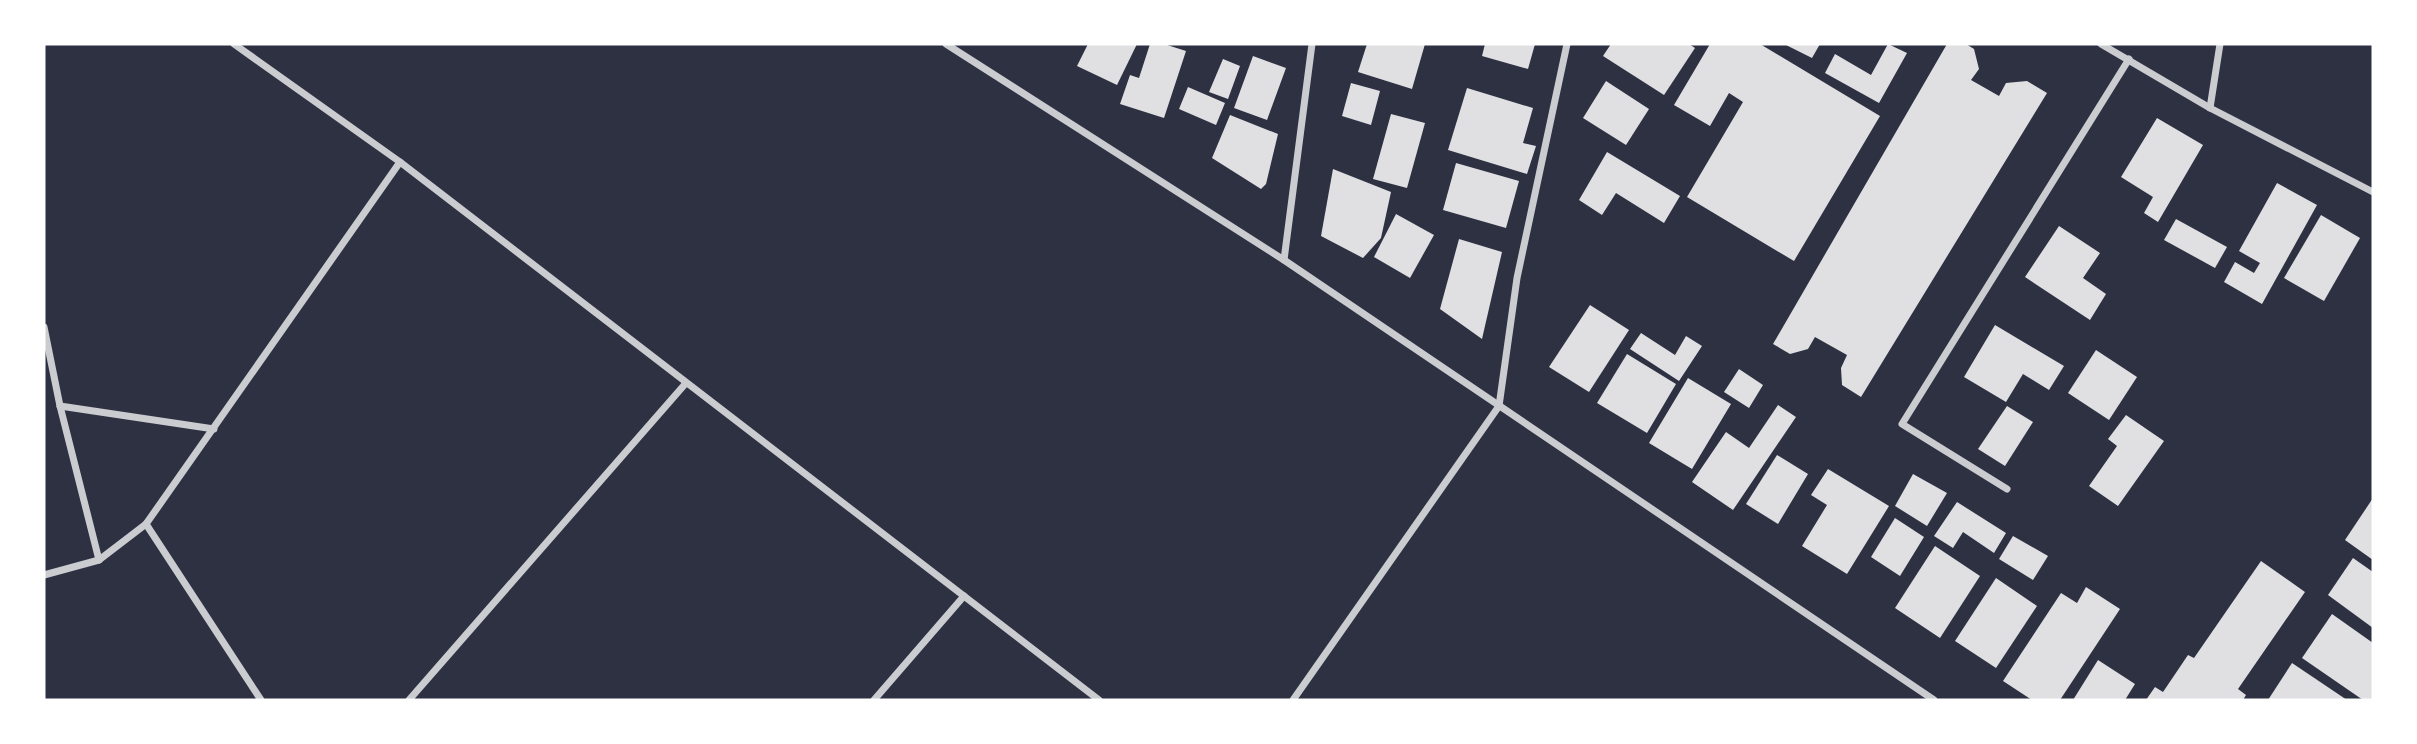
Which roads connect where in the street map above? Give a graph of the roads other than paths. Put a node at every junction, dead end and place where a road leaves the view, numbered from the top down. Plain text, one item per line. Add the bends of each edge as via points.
1 (234, 44) edge
2 (946, 44) edge
3 (1312, 44) edge
4 (1567, 44) edge
5 (2101, 44) edge
6 (2220, 44) edge
7 (2129, 59) junction
8 (2210, 108) junction
9 (400, 162) junction
10 (2373, 192) edge
11 (1284, 260) junction
12 (44, 327) edge
13 (686, 383) junction
14 (60, 406) junction
15 (1499, 406) junction
16 (214, 429) junction
17 (2007, 489) dead end
18 (146, 524) junction
19 (99, 560) junction
20 (44, 575) edge
21 (964, 596) junction
22 (261, 700) edge
23 (409, 700) edge
24 (874, 700) edge
25 (1099, 700) edge
26 (1293, 700) edge
27 (1934, 700) edge

1 - 9 street
2 - 11 street
3 - 11 street
4 - 15 street via 1517,278
5 - 7 street
6 - 8 street
7 - 8 street
7 - 17 street via 1902,424
8 - 10 street
9 - 13 street
9 - 16 street
11 - 15 street
12 - 14 street
13 - 21 street
13 - 23 street
14 - 16 street
14 - 19 street
15 - 26 street
15 - 27 street
16 - 18 street
18 - 19 street
18 - 22 street
19 - 20 street
21 - 24 street
21 - 25 street

